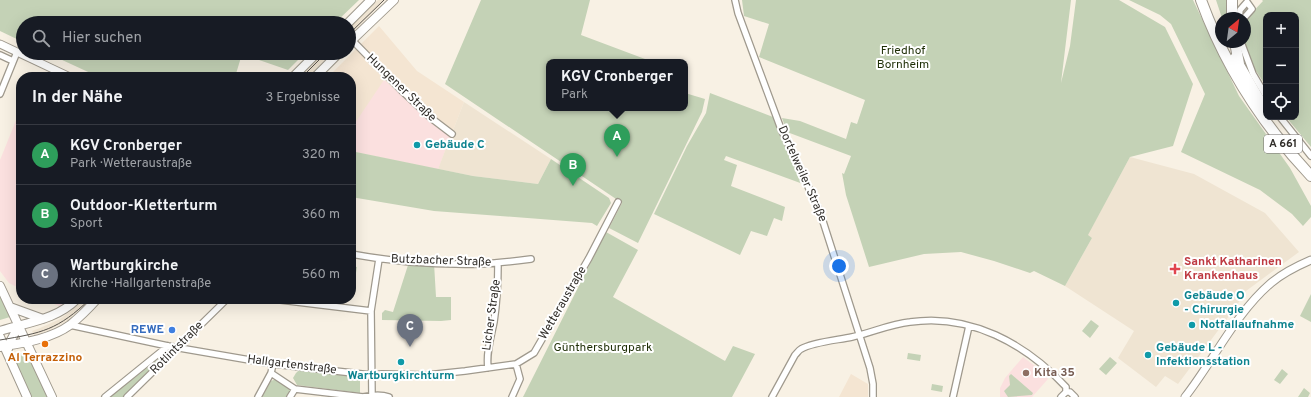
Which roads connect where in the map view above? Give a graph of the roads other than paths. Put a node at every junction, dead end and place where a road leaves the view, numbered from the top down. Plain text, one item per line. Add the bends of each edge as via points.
1 (371, 0) edge
2 (394, 0) edge
3 (736, 0) edge
4 (1201, 0) edge
5 (1207, 0) edge
6 (1232, 0) edge
7 (1232, 12) edge
8 (1240, 12) edge
9 (1249, 12) edge
10 (355, 16) edge
11 (1215, 18) edge
12 (356, 37) edge
13 (0, 44) edge
14 (356, 47) edge
15 (1229, 48) edge
16 (1235, 48) edge
17 (1243, 48) edge
18 (16, 52) edge
19 (0, 54) edge
20 (16, 54) edge
21 (34, 60) edge
22 (310, 60) edge
23 (332, 60) edge
24 (13, 61) junction
25 (1240, 68) junction
26 (59, 72) edge
27 (298, 72) edge
28 (320, 72) edge
29 (1263, 91) edge
30 (0, 94) edge
31 (1263, 107) edge
32 (1272, 120) edge
33 (1282, 120) edge
34 (452, 134) dead end
35 (1311, 156) edge
36 (1311, 167) edge
37 (1311, 176) edge
38 (618, 202) dead end
39 (356, 255) edge
40 (379, 259) junction
41 (531, 259) dead end
42 (1311, 260) edge
43 (498, 263) junction
44 (0, 286) edge
45 (72, 304) edge
46 (92, 304) edge
47 (222, 304) edge
48 (313, 304) edge
49 (10, 308) junction
50 (371, 311) junction
51 (44, 319) junction
52 (15, 323) junction
53 (70, 325) junction
54 (969, 326) junction
55 (0, 331) edge
56 (860, 336) junction
57 (26, 342) junction
58 (3, 345) edge
59 (168, 346) junction
60 (179, 348) junction
61 (273, 364) junction
62 (516, 364) junction
63 (488, 368) junction
64 (271, 374) junction
65 (371, 375) junction
66 (295, 389) junction
67 (1066, 392) junction
68 (372, 396) edge
69 (1187, 396) edge
70 (27, 397) edge
71 (52, 397) edge
72 (105, 397) edge
73 (127, 397) edge
74 (258, 397) edge
75 (290, 397) edge
76 (389, 397) edge
77 (512, 397) edge
78 (772, 397) edge
79 (873, 397) edge
80 (953, 397) edge
81 (1061, 397) edge
82 (1075, 397) edge

1 - 10 main road
2 - 12 main road
3 - 56 street, Dortelweiler Straße via 738,13 781,129 820,212
4 - 37 highway, A 661 via 1223,51 1247,94 1280,141
5 - 11 highway
6 - 7 highway
8 - 9 street via 1248,2 1252,9
13 - 18 main road
14 - 34 street, Hungener Straße via 400,90
15 - 25 highway
16 - 25 highway
17 - 29 street via 1250,68
19 - 24 street
20 - 24 street
21 - 26 main road
22 - 27 main road
23 - 28 main road
24 - 30 street
25 - 31 highway
32 - 36 highway, A 661
33 - 35 street
38 - 62 street, Wetteraustraße via 534,353
39 - 40 street, Butzbacher Straße
40 - 43 street, Butzbacher Straße via 434,263
40 - 50 street
41 - 43 street, Butzbacher Straße
42 - 69 main road via 1276,279 1260,294 1233,327
43 - 63 street, Licher Straße via 498,290 487,358
44 - 49 main road
45 - 51 main road via 58,314
46 - 53 main road
47 - 60 street, Rotlintstraße
48 - 50 street
49 - 51 main road
49 - 52 main road
50 - 65 street
51 - 52 main road
52 - 55 main road
52 - 57 main road
52 - 58 main road
53 - 57 main road via 54,334
53 - 59 street, Hallgartenstraße
54 - 56 street via 947,322 910,322
54 - 67 street via 996,334 1022,349 1046,367 1066,387
54 - 80 street
56 - 78 street via 800,349
56 - 79 street, Dortelweiler Straße via 870,368
57 - 58 main road
57 - 71 main road
58 - 70 main road
59 - 60 street, Hallgartenstraße
59 - 72 street, Rotlintstraße
60 - 61 street, Hallgartenstraße
60 - 73 street, Rotlintstraße
61 - 64 street
61 - 65 street, Hallgartenstraße
62 - 63 street, Hallgartenstraße
62 - 77 street via 520,379
63 - 65 street, Hallgartenstraße via 427,375
64 - 66 street, Hallgartenstraße
64 - 74 street
65 - 68 street
66 - 68 street, Hallgartenstraße
66 - 75 street
67 - 81 street
67 - 82 street
68 - 76 street, Hallgartenstraße

